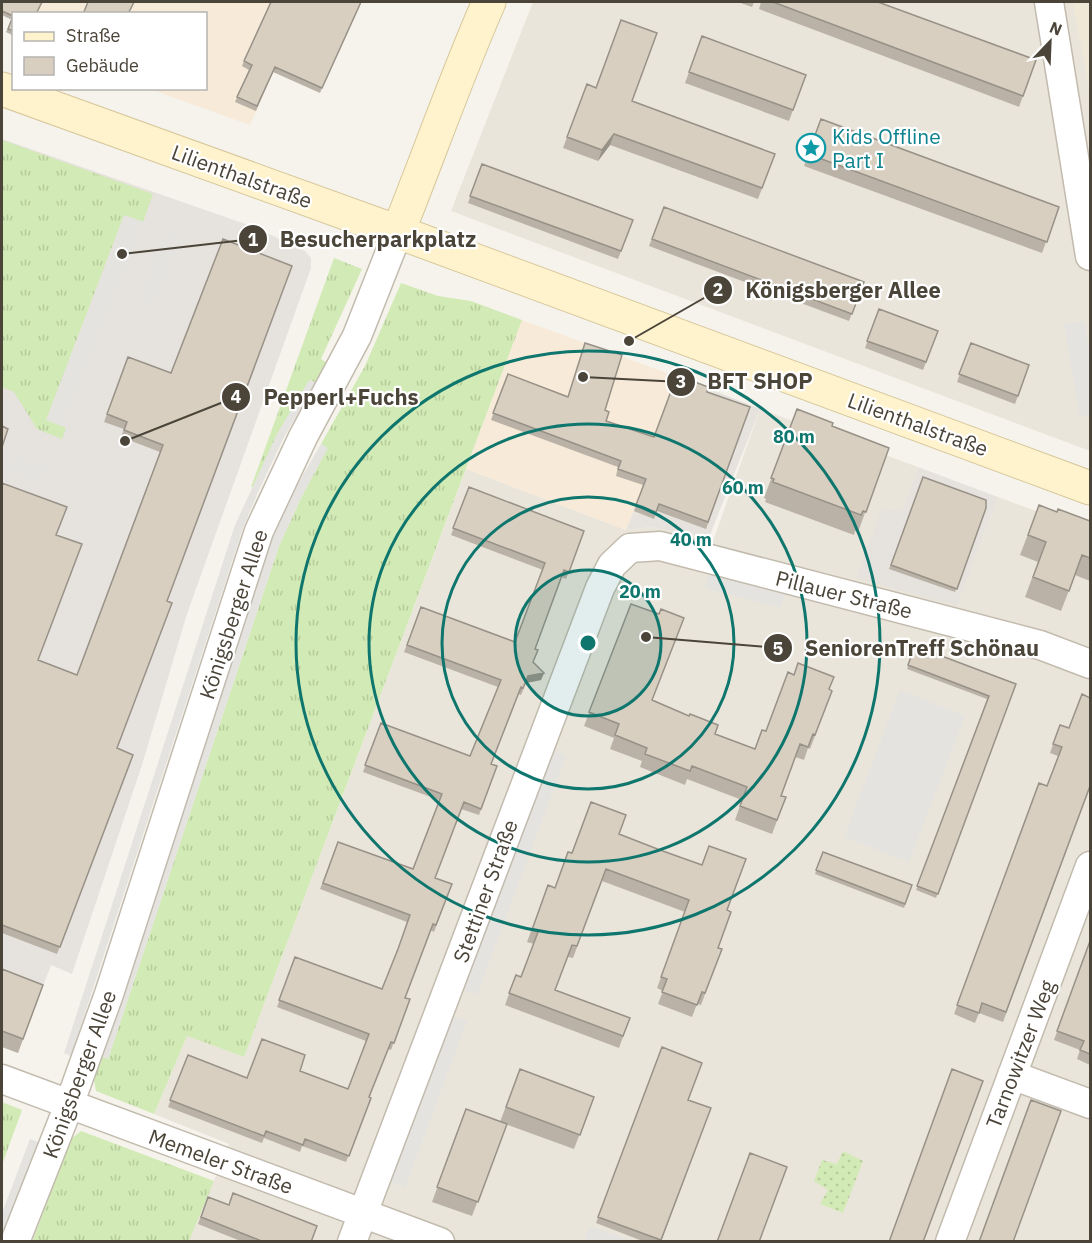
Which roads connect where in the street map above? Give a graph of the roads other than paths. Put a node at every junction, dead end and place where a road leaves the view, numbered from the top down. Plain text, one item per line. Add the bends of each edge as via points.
1 (489, 2) edge
2 (1048, 2) edge
3 (2, 89) edge
4 (398, 232) junction
5 (1090, 256) edge
6 (1090, 488) edge
7 (630, 548) joint
8 (1090, 664) edge
9 (1090, 866) edge
10 (1012, 1075) junction
11 (2, 1079) edge
12 (1090, 1104) edge
13 (69, 1105) junction
14 (363, 1214) junction
15 (15, 1242) edge
16 (352, 1242) edge
17 (440, 1242) edge
18 (950, 1242) edge

1 - 4 street, Königsberger Allee
2 - 5 street
3 - 4 street, Lilienthalstraße
4 - 6 street, Lilienthalstraße
4 - 13 street, Königsberger Allee via 357,336 259,531 109,994
7 - 8 street, Pillauer Straße via 660,546 681,551 1030,642
7 - 14 street, Stettiner Straße via 612,565 600,588
9 - 10 street, Tarnowitzer Weg
10 - 12 street
10 - 18 street, Tarnowitzer Weg
11 - 13 street, Memeler Straße
13 - 14 street, Memeler Straße
13 - 15 street, Königsberger Allee
14 - 16 street, Stettiner Straße
14 - 17 street, Memeler Straße

